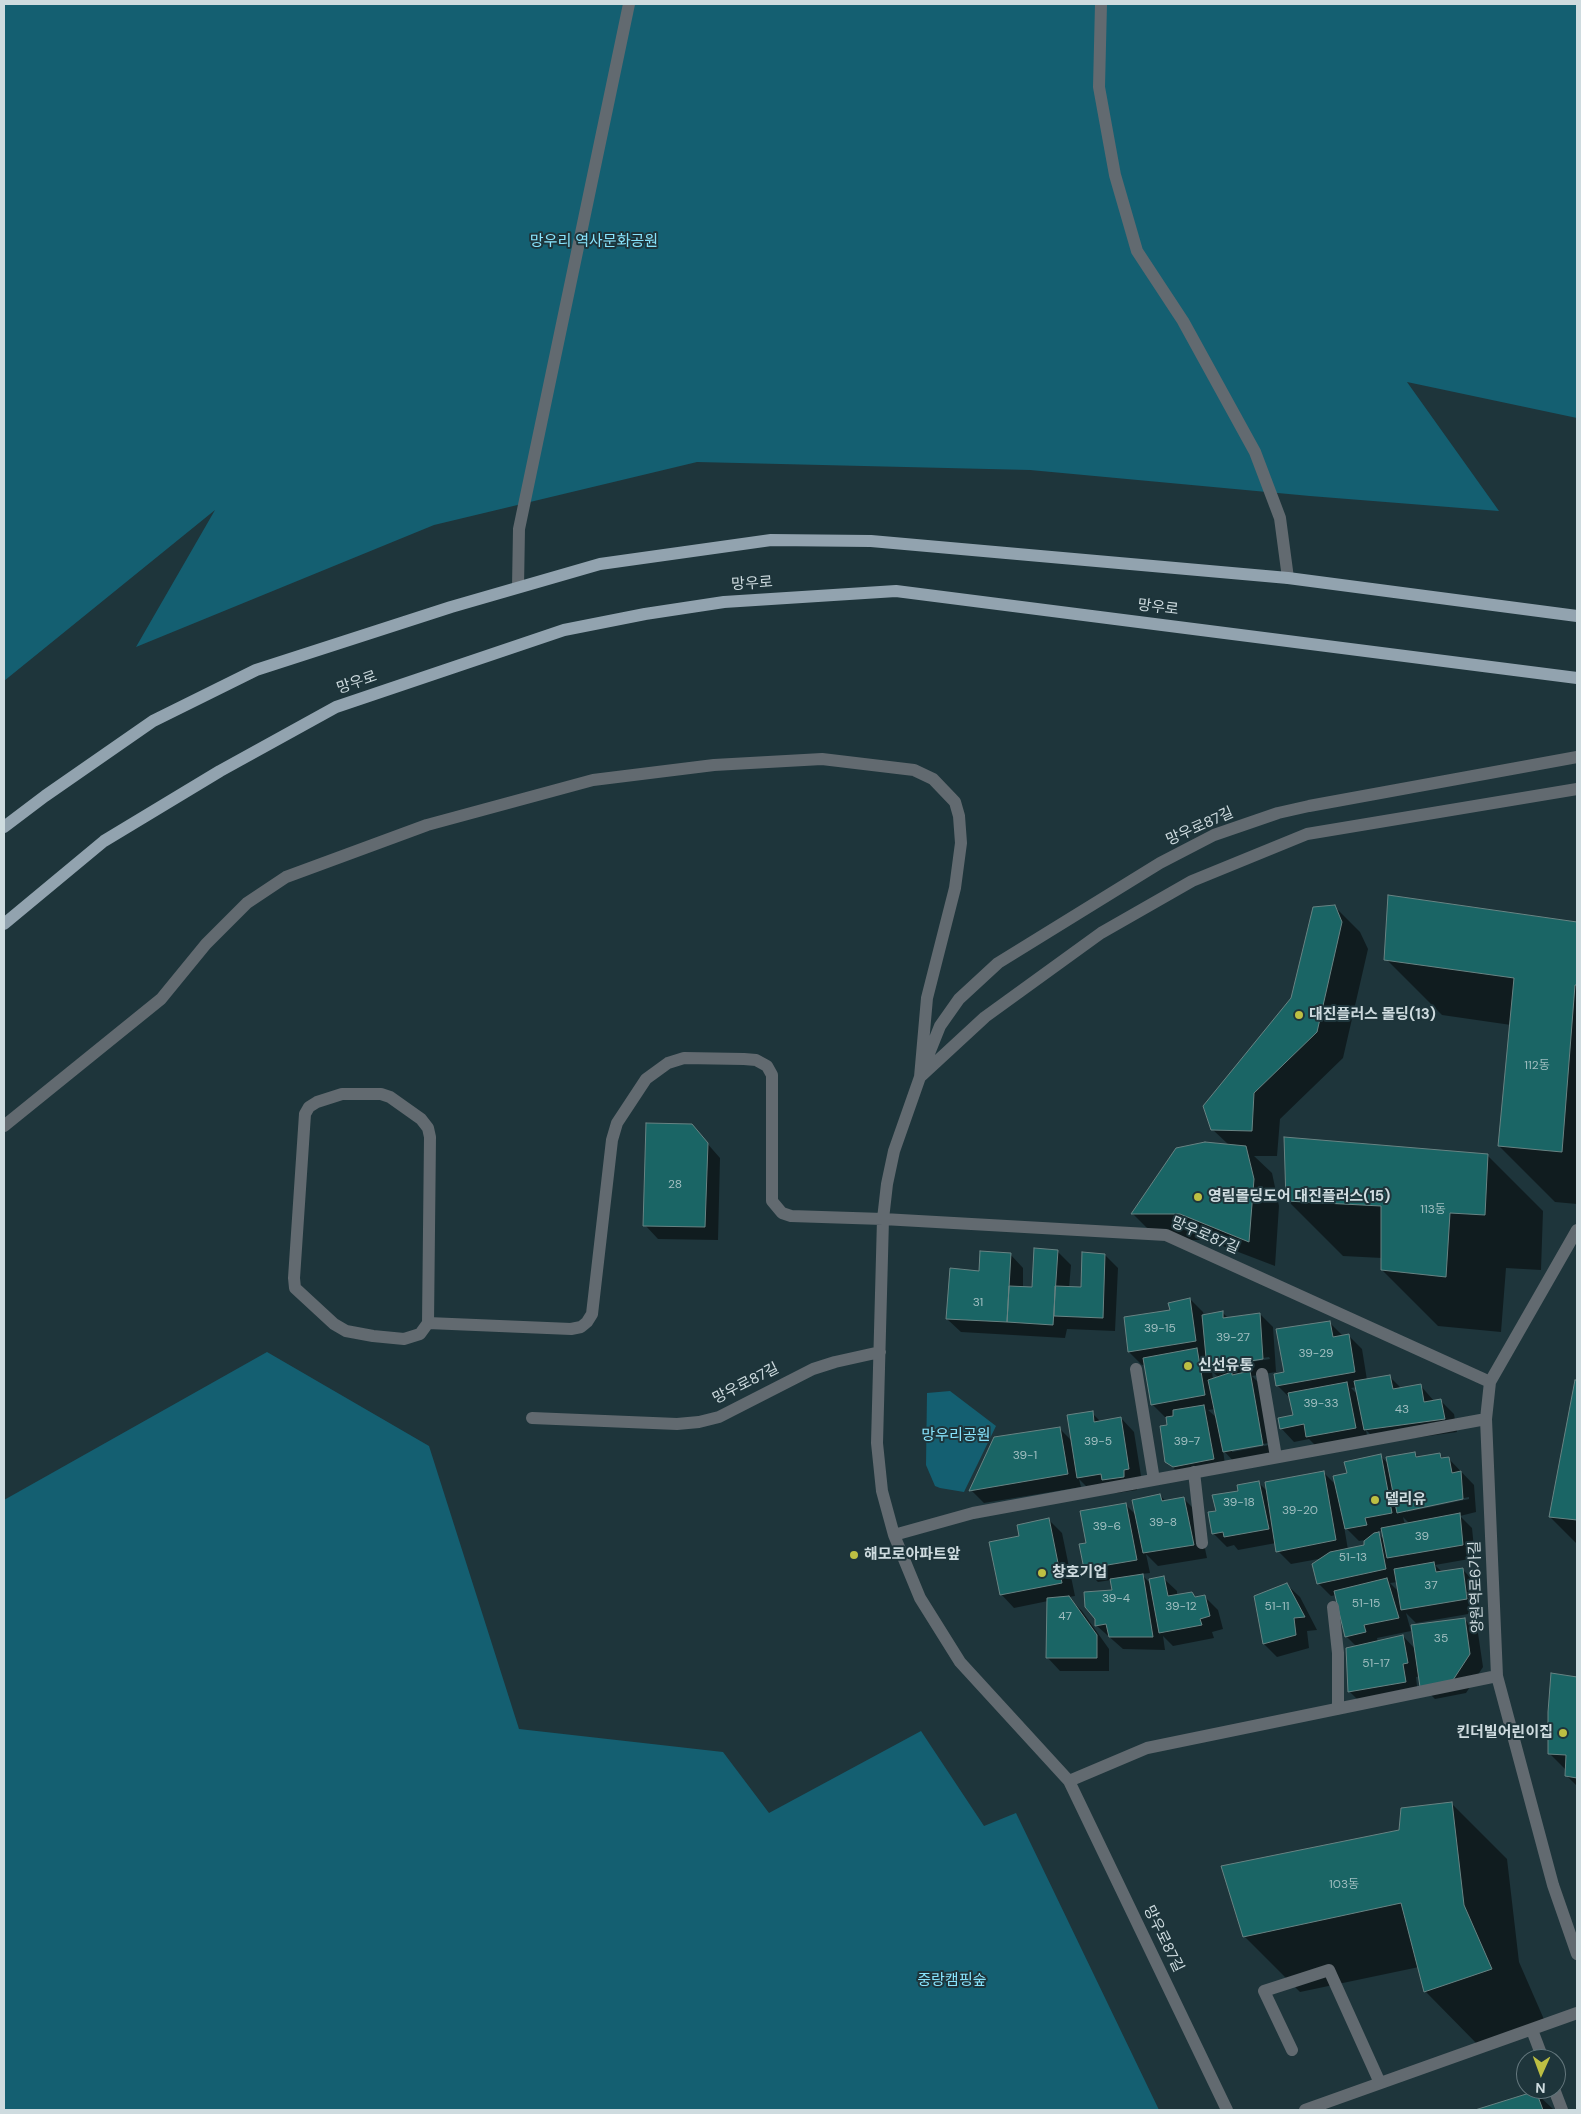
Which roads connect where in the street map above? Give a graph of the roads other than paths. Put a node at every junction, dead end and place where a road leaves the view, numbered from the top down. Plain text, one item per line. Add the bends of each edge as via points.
1 (629, 4) edge
2 (1101, 4) edge
3 (1288, 578) junction
4 (518, 588) junction
5 (1577, 616) edge
6 (1577, 678) edge
7 (1577, 757) edge
8 (1577, 789) edge
9 (4, 827) edge
10 (4, 924) edge
11 (920, 1077) junction
12 (4, 1126) edge
13 (883, 1219) junction
14 (1577, 1230) edge
15 (428, 1323) junction
16 (880, 1352) junction
17 (1136, 1369) dead end
18 (1262, 1374) dead end
19 (1490, 1382) junction
20 (532, 1418) dead end
21 (1486, 1419) junction
22 (1276, 1457) junction
23 (1194, 1472) junction
24 (1154, 1480) junction
25 (894, 1535) junction
26 (1202, 1543) dead end
27 (1333, 1607) dead end
28 (1497, 1676) junction
29 (1338, 1708) junction
30 (1069, 1781) junction
31 (1577, 1954) edge
32 (1577, 2014) edge
33 (1532, 2030) junction
34 (1539, 2049) edge
35 (1292, 2050) dead end
36 (1380, 2083) junction
37 (1227, 2110) edge
38 (1305, 2110) edge

1 - 4 street via 519,528
2 - 3 street via 1099,87 1115,176 1137,251 1184,321 1256,452 1280,518
3 - 4 main road via 871,541 771,540 600,564
3 - 5 main road
4 - 9 main road via 256,670 153,721
6 - 10 main road, 망우로 via 896,591 724,602 646,614 564,630 336,707 104,841
7 - 11 street, 망우로87길 via 1309,806 1214,835 1160,863 998,963 959,999 940,1026
8 - 11 street, 망우로87길 via 1307,834 1192,880 1101,933 985,1017
11 - 12 street via 927,998 955,888 961,843 955,802 933,779 914,770 812,760 714,765 593,780 427,825 286,877 248,903 206,944 161,999
11 - 13 street, 망우로87길 via 894,1151
13 - 15 street via 782,1213 772,1201 772,1075 756,1060 684,1058 668,1063 646,1079 614,1130 592,1314 587,1322 571,1329
13 - 16 street, 망우로87길
13 - 19 street, 망우로87길 via 1166,1235
14 - 19 street, 양원역로6가길
15 - 15 street via 428,1128 421,1119 381,1094 342,1094 317,1102 305,1114 295,1288 346,1331 404,1339 420,1334
16 - 20 street, 망우로87길 via 813,1369 719,1417 699,1422 678,1424
16 - 25 street, 망우로87길 via 878,1443 882,1491
17 - 24 street
18 - 22 street
19 - 21 street, 양원역로6가길
21 - 22 street
21 - 28 street, 양원역로6가길
22 - 23 street
23 - 24 street
23 - 26 street
24 - 25 street via 973,1513
25 - 30 street, 망우로87길 via 920,1598 960,1662
27 - 29 street via 1338,1653
28 - 29 street
28 - 31 street, 양원역로6가길 via 1553,1885
29 - 30 street via 1148,1748
30 - 37 street, 망우로87길
32 - 33 street
33 - 34 street
33 - 36 street
35 - 36 street via 1264,1991 1329,1970
36 - 38 street

